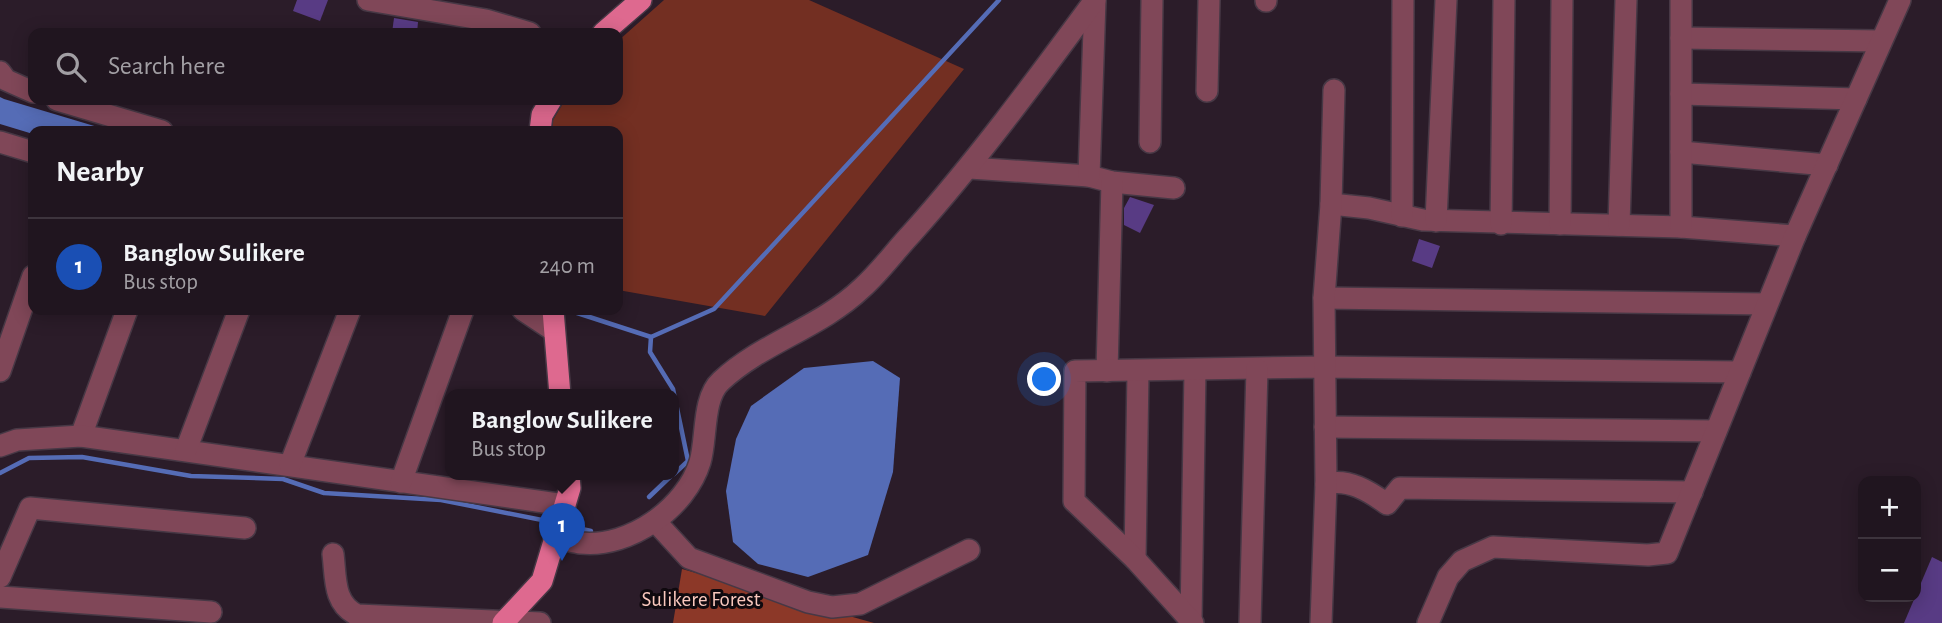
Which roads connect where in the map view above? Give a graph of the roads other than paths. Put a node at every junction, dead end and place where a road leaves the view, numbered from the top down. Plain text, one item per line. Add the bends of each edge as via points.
1 (368, 0) edge
2 (641, 0) edge
3 (1095, 0) edge
4 (1152, 0) edge
5 (1209, 0) edge
6 (1403, 0) edge
7 (1446, 0) edge
8 (1504, 0) edge
9 (1562, 0) edge
10 (1626, 0) edge
11 (1681, 0) edge
12 (1900, 0) edge
13 (513, 28) edge
14 (609, 28) edge
15 (1681, 38) junction
16 (1881, 41) junction
17 (0, 72) edge
18 (28, 90) edge
19 (1334, 90) dead end
20 (1207, 91) dead end
21 (1681, 93) junction
22 (1856, 99) junction
23 (74, 105) edge
24 (548, 105) edge
25 (145, 126) edge
26 (541, 126) edge
27 (0, 142) edge
28 (1150, 142) dead end
29 (28, 150) edge
30 (1681, 152) junction
31 (1826, 165) junction
32 (970, 168) junction
33 (1089, 176) junction
34 (1112, 182) junction
35 (1174, 188) dead end
36 (1331, 204) junction
37 (1402, 216) junction
38 (1436, 221) junction
39 (1501, 223) junction
40 (1560, 224) junction
41 (1619, 225) junction
42 (1681, 227) junction
43 (1795, 236) junction
44 (28, 290) edge
45 (1324, 298) junction
46 (1767, 304) junction
47 (125, 315) edge
48 (237, 315) edge
49 (348, 315) edge
50 (461, 315) edge
51 (553, 320) edge
52 (1324, 367) junction
53 (1257, 369) junction
54 (1195, 370) junction
55 (0, 371) edge
56 (1107, 371) junction
57 (1138, 372) junction
58 (1740, 372) junction
59 (559, 389) edge
60 (1325, 427) junction
61 (1716, 431) junction
62 (81, 436) junction
63 (0, 446) edge
64 (186, 450) junction
65 (290, 465) junction
66 (569, 480) edge
67 (401, 482) junction
68 (1326, 484) junction
69 (1692, 492) junction
70 (565, 505) junction
71 (655, 520) junction
72 (245, 528) dead end
73 (555, 538) junction
74 (969, 550) dead end
75 (333, 554) dead end
76 (1135, 558) junction
77 (0, 577) edge
78 (0, 597) edge
79 (211, 612) dead end
80 (504, 622) edge
81 (1192, 622) edge
82 (540, 623) edge
83 (1250, 623) edge
84 (1321, 623) edge
85 (1427, 623) edge

1 - 13 street
2 - 14 main road
3 - 32 street
3 - 33 street
4 - 28 street
5 - 20 street
6 - 37 street
7 - 38 street
8 - 39 street
9 - 40 street
10 - 41 street
11 - 15 street
12 - 16 street
15 - 16 street
15 - 21 street
16 - 22 street
17 - 18 street via 6,80
19 - 36 street
21 - 22 street
21 - 30 street
22 - 31 street
23 - 25 street
24 - 26 main road
27 - 29 street
30 - 31 street
30 - 42 street
31 - 43 street
32 - 33 street
32 - 71 street via 862,289 809,326 744,362 718,384 700,463 684,495
33 - 34 street
34 - 35 street
34 - 56 street
36 - 37 street
36 - 45 street
37 - 38 street
38 - 39 street
39 - 40 street
40 - 41 street
41 - 42 street
42 - 43 street
43 - 46 street
44 - 55 street
45 - 46 street
45 - 52 street
46 - 58 street
47 - 62 street
48 - 64 street
49 - 65 street
50 - 67 street
51 - 59 main road
52 - 53 street
52 - 58 street
52 - 60 street
53 - 54 street
53 - 83 street
54 - 57 street
54 - 81 street
56 - 57 street
56 - 76 street via 1075,371 1074,501
57 - 76 street
58 - 61 street
60 - 61 street
60 - 68 street
61 - 69 street
62 - 63 street via 17,440
62 - 64 street
64 - 65 street
65 - 67 street
66 - 70 main road
67 - 70 street
68 - 69 street via 1353,485 1387,504 1400,488
68 - 84 street
69 - 85 street via 1667,553 1493,547 1462,561 1448,577
70 - 73 main road
71 - 73 street via 611,541
71 - 74 street via 689,558 832,607 860,604
72 - 77 street via 30,508
73 - 80 main road via 542,581
75 - 80 street via 337,594 346,610 357,615
76 - 81 street
78 - 79 street
80 - 82 street

